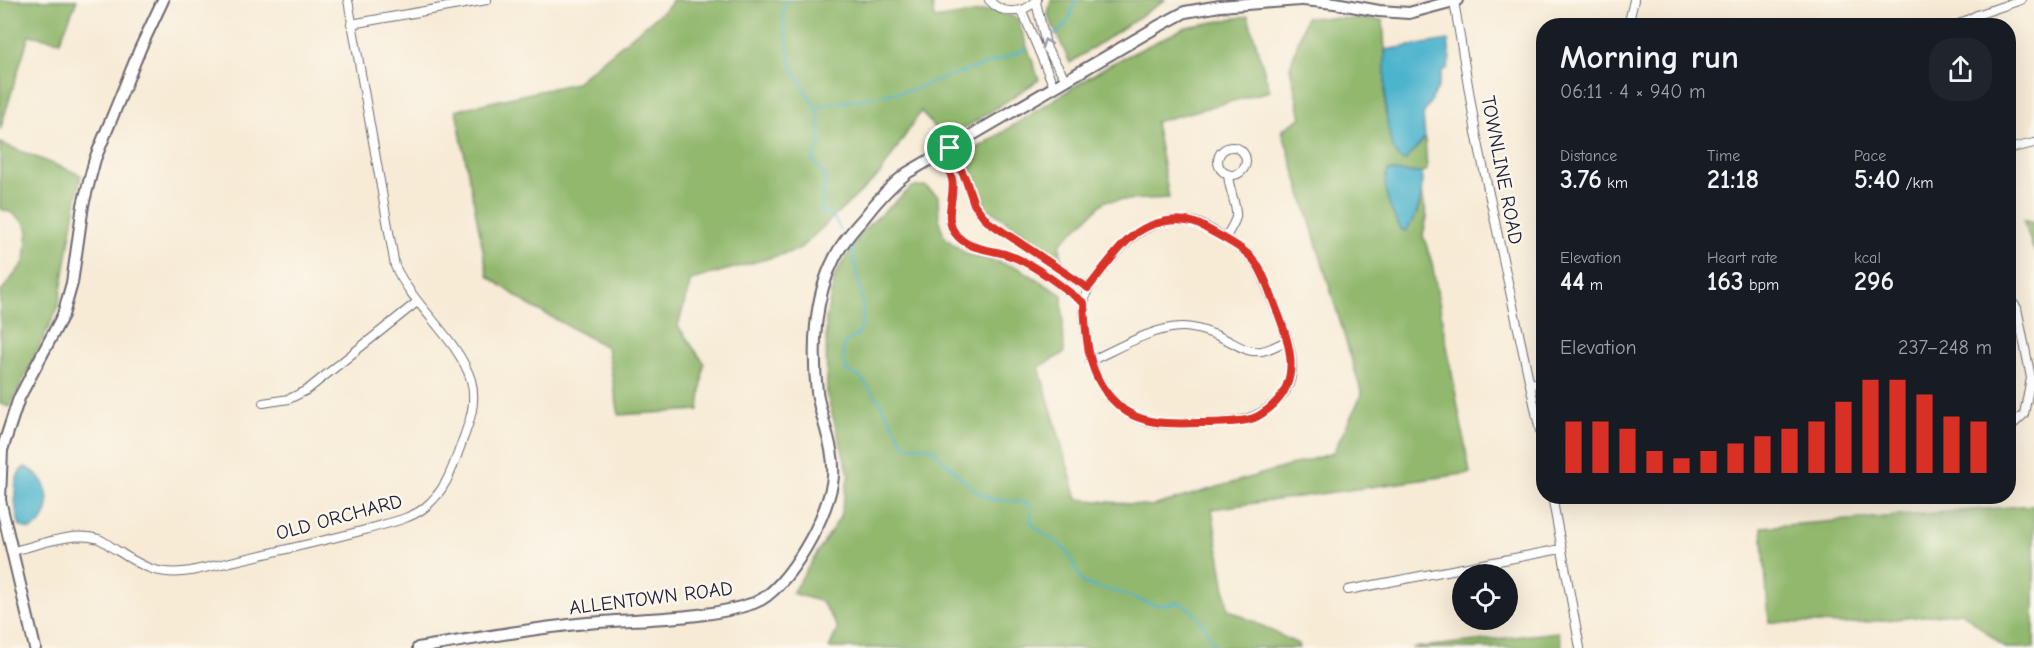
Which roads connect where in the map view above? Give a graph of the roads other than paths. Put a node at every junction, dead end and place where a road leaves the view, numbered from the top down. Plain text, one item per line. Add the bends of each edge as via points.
1 (163, 0) edge
2 (348, 0) edge
3 (487, 0) edge
4 (989, 0) edge
5 (1302, 0) edge
6 (1456, 0) edge
7 (1634, 0) edge
8 (2021, 0) edge
9 (1036, 1) edge
10 (1022, 11) junction
11 (1630, 18) edge
12 (1971, 18) edge
13 (351, 24) junction
14 (1065, 80) junction
15 (1054, 87) junction
16 (2034, 143) edge
17 (2016, 147) edge
18 (950, 148) junction
19 (939, 154) junction
20 (1228, 174) dead end
21 (1225, 239) junction
22 (1088, 288) junction
23 (417, 302) junction
24 (1084, 303) junction
25 (2016, 307) edge
26 (1288, 340) junction
27 (1090, 361) junction
28 (1536, 383) edge
29 (1531, 384) junction
30 (263, 403) dead end
31 (1536, 409) edge
32 (2016, 422) edge
33 (0, 500) edge
34 (1554, 504) edge
35 (1562, 549) junction
36 (13, 551) junction
37 (1348, 590) dead end
38 (35, 648) edge
39 (418, 648) edge
40 (1580, 648) edge

1 - 33 street via 95,159 82,206 72,283 63,315 19,398 2,450
2 - 13 street, OLD ORCHARD
3 - 13 street
4 - 10 street via 1006,11
5 - 6 street, ALLENTOWN ROAD via 1409,13
5 - 14 street, ALLENTOWN ROAD via 1185,12
6 - 29 street, TOWNLINE ROAD via 1476,133
7 - 11 street
8 - 12 street
9 - 10 street
14 -> 9 street via 1047,49
10 - 15 street
13 - 23 street, OLD ORCHARD via 395,266
14 - 15 street, ALLENTOWN ROAD
15 - 18 street, ALLENTOWN ROAD
16 - 17 street
18 - 19 street, ALLENTOWN ROAD
18 - 22 street via 974,204 987,221
19 - 24 street via 953,181 951,224 955,234 981,250 1006,255 1030,266
19 - 39 street, ALLENTOWN ROAD via 907,173 877,201 848,237 827,273 818,312 816,366 818,394 833,459 832,489 802,554 777,587 756,602 730,609 586,623
20 - 21 street via 1236,218
21 - 22 street via 1196,223 1157,222 1129,239
21 - 26 street via 1257,263
22 - 24 street
23 - 30 street via 308,390 289,399
23 - 36 street, OLD ORCHARD via 461,358 471,380 474,400 471,420 450,477 422,510 341,536 174,574 144,567 100,540 84,537
24 - 27 street
25 - 32 street via 2031,378 2024,414
26 - 27 street via 1262,351 1244,350 1182,327 1159,331
26 - 27 street via 1291,372 1282,397 1252,419 1220,423 1158,423 1132,416 1105,390
28 - 29 street
29 - 31 street, TOWNLINE ROAD
33 - 36 street
34 - 35 street
35 - 37 street
35 - 40 street
36 - 38 street

